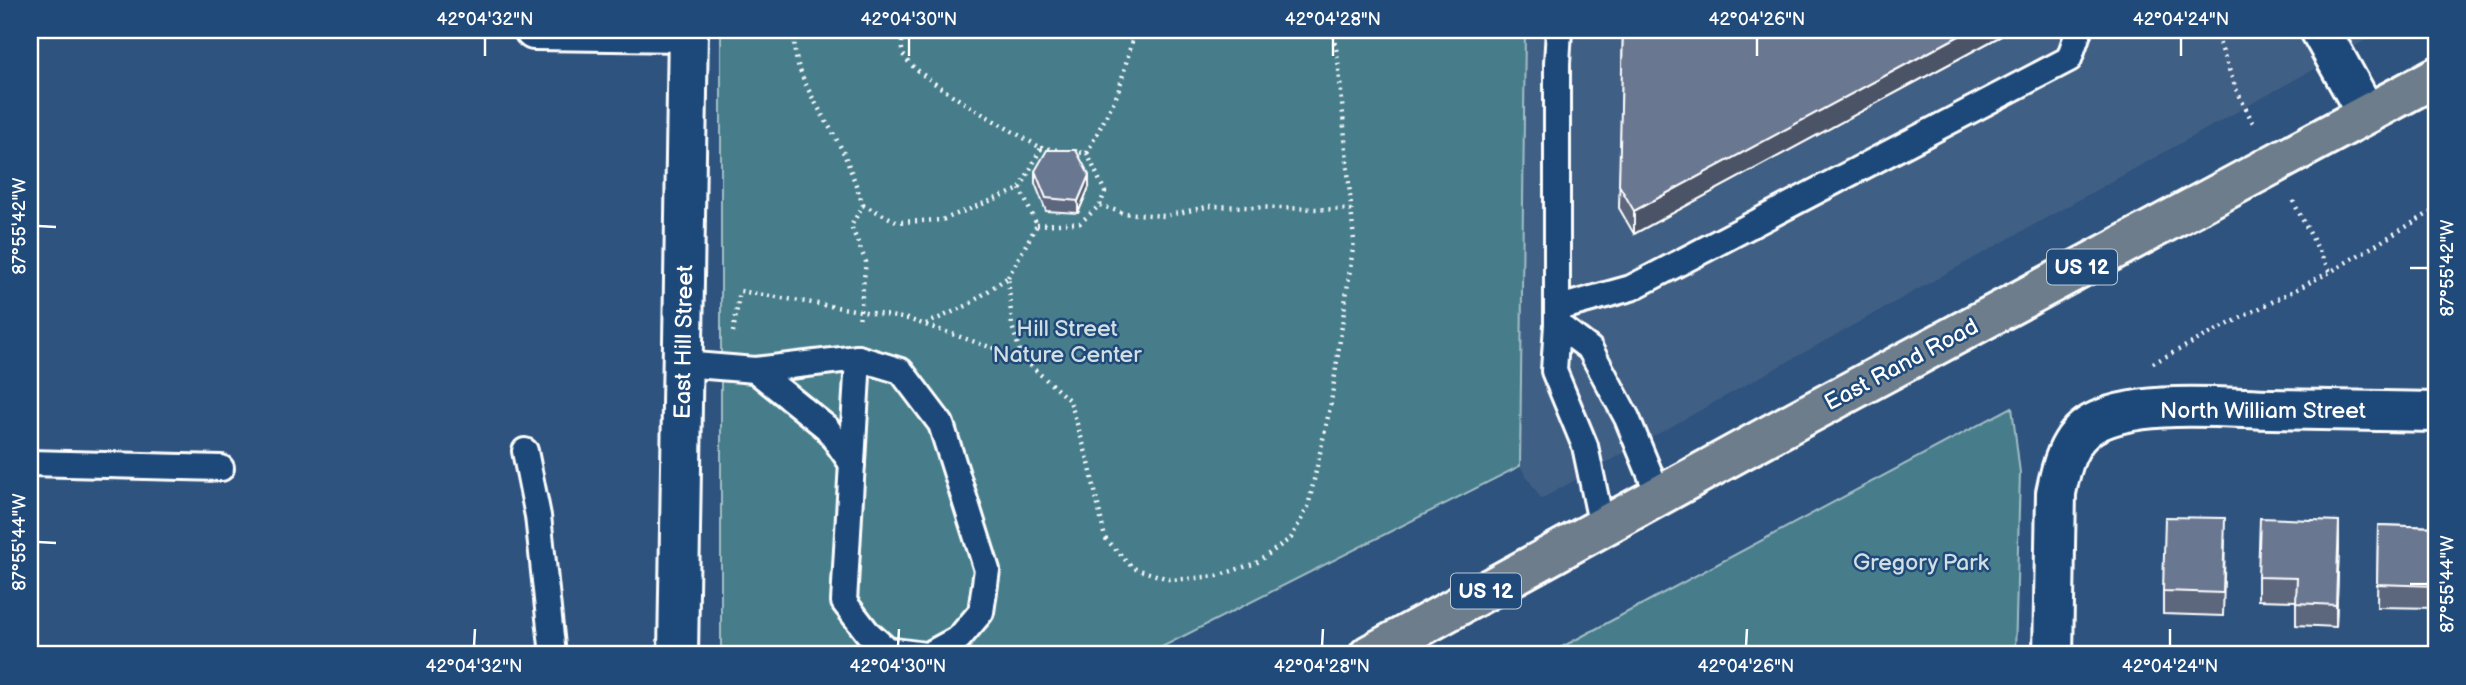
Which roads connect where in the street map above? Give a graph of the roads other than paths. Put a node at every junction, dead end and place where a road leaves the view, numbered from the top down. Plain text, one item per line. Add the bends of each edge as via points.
1 (534, 30) edge
2 (1559, 30) edge
3 (2079, 30) edge
4 (2320, 30) edge
5 (688, 31) edge
6 (2436, 77) edge
7 (2366, 113) junction
8 (1558, 316) junction
9 (858, 358) junction
10 (683, 364) junction
11 (755, 370) junction
12 (2436, 412) edge
13 (525, 451) dead end
14 (30, 463) edge
15 (852, 464) junction
16 (222, 468) dead end
17 (1659, 496) junction
18 (1602, 527) junction
19 (553, 655) edge
20 (678, 655) edge
21 (927, 655) edge
22 (1368, 655) edge
23 (2053, 655) edge

1 - 5 street
2 - 8 lane
3 - 8 lane via 2068,59 2056,66 1631,288
4 - 7 street
5 - 10 street, East Hill Street
6 - 7 main road, East Rand Road / US 12
7 - 17 main road, East Rand Road / US 12
8 - 17 lane via 1590,349
8 - 18 lane via 1554,371 1585,446
9 - 11 lane
9 - 15 lane
9 - 21 lane via 901,371 941,424 987,570 981,612 959,638
10 - 11 lane
10 - 20 street, East Hill Street
11 - 15 lane via 827,428
12 - 23 street, North William Street via 2193,408 2140,410 2092,424 2077,435 2058,483
13 - 19 lane via 538,516
14 - 16 lane
15 - 21 lane via 844,602 866,632 887,650
17 - 18 main road, East Rand Road / US 12
18 - 22 main road, East Rand Road / US 12

